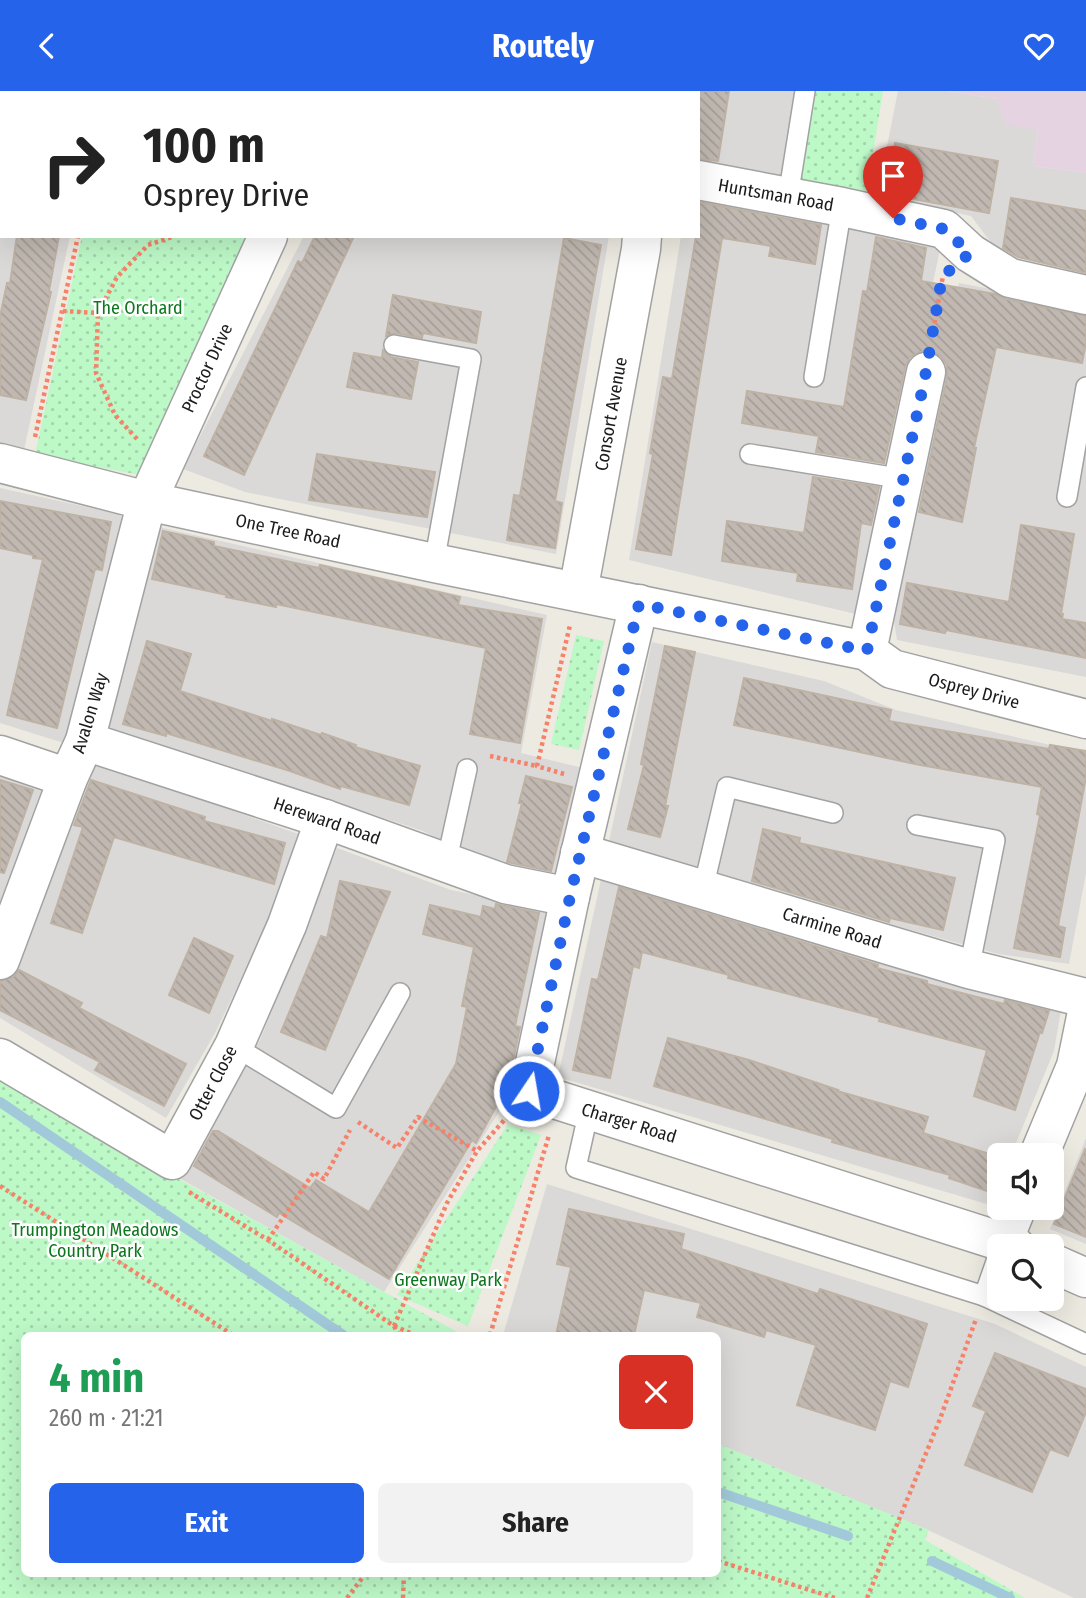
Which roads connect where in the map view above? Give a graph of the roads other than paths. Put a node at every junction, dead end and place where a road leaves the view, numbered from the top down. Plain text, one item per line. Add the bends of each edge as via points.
1 (805, 91) edge
2 (700, 180) edge
3 (788, 197) junction
4 (842, 207) junction
5 (267, 238) edge
6 (642, 238) edge
7 (1086, 295) edge
8 (394, 345) dead end
9 (926, 372) road end
10 (814, 377) dead end
11 (1086, 387) edge
12 (750, 454) dead end
13 (14, 466) edge
14 (904, 479) junction
15 (1067, 497) dead end
16 (147, 501) junction
17 (434, 563) junction
18 (578, 592) junction
19 (639, 604) junction
20 (867, 651) junction
21 (1086, 719) edge
22 (85, 741) junction
23 (0, 755) edge
24 (467, 769) road end
25 (68, 778) junction
26 (833, 813) dead end
27 (325, 819) junction
28 (917, 825) dead end
29 (580, 853) junction
30 (446, 864) junction
31 (703, 889) junction
32 (570, 897) junction
33 (0, 960) edge
34 (970, 969) junction
35 (400, 993) dead end
36 (1086, 998) edge
37 (1086, 1017) edge
38 (234, 1046) junction
39 (0, 1058) edge
40 (560, 1101) junction
41 (1044, 1143) edge
42 (991, 1234) edge
43 (1064, 1268) edge
44 (1086, 1278) edge
45 (987, 1289) edge
46 (984, 1296) junction
47 (1086, 1343) edge

1 - 3 lane
2 - 3 street, Huntsman Road
3 - 4 street, Huntsman Road
4 - 7 street, Huntsman Road via 944,229 970,253 1010,278
4 - 10 lane
5 - 16 street, Proctor Drive
6 - 18 street, Consort Avenue
8 - 17 lane via 471,359
9 - 14 street
11 - 15 lane
12 - 14 lane
13 - 16 street, One Tree Road
14 - 20 street
16 - 17 street, One Tree Road
16 - 22 street, Avalon Way
17 - 18 street, One Tree Road
18 - 19 street, Osprey Drive
19 - 20 street, Osprey Drive
19 - 29 street
20 - 21 street, Osprey Drive via 892,670
22 - 25 street, Avalon Way
22 - 27 street, Hereward Road
23 - 25 street
24 - 30 lane
25 - 33 street, Avalon Way
26 - 31 lane via 727,787
27 - 30 street, Hereward Road
27 - 38 street, Otter Close via 287,925
28 - 34 lane via 995,840
29 - 31 street, Carmine Road
29 - 32 street
30 - 32 street, Hereward Road via 505,884
31 - 34 street, Carmine Road
32 - 40 street
34 - 36 street, Carmine Road
35 - 38 lane via 337,1108
37 - 41 street via 1076,1066
38 - 39 street, Otter Close via 172,1160
40 - 42 street, Charger Road
40 - 46 lane via 576,1168
43 - 44 street
45 - 46 lane
46 - 47 lane

